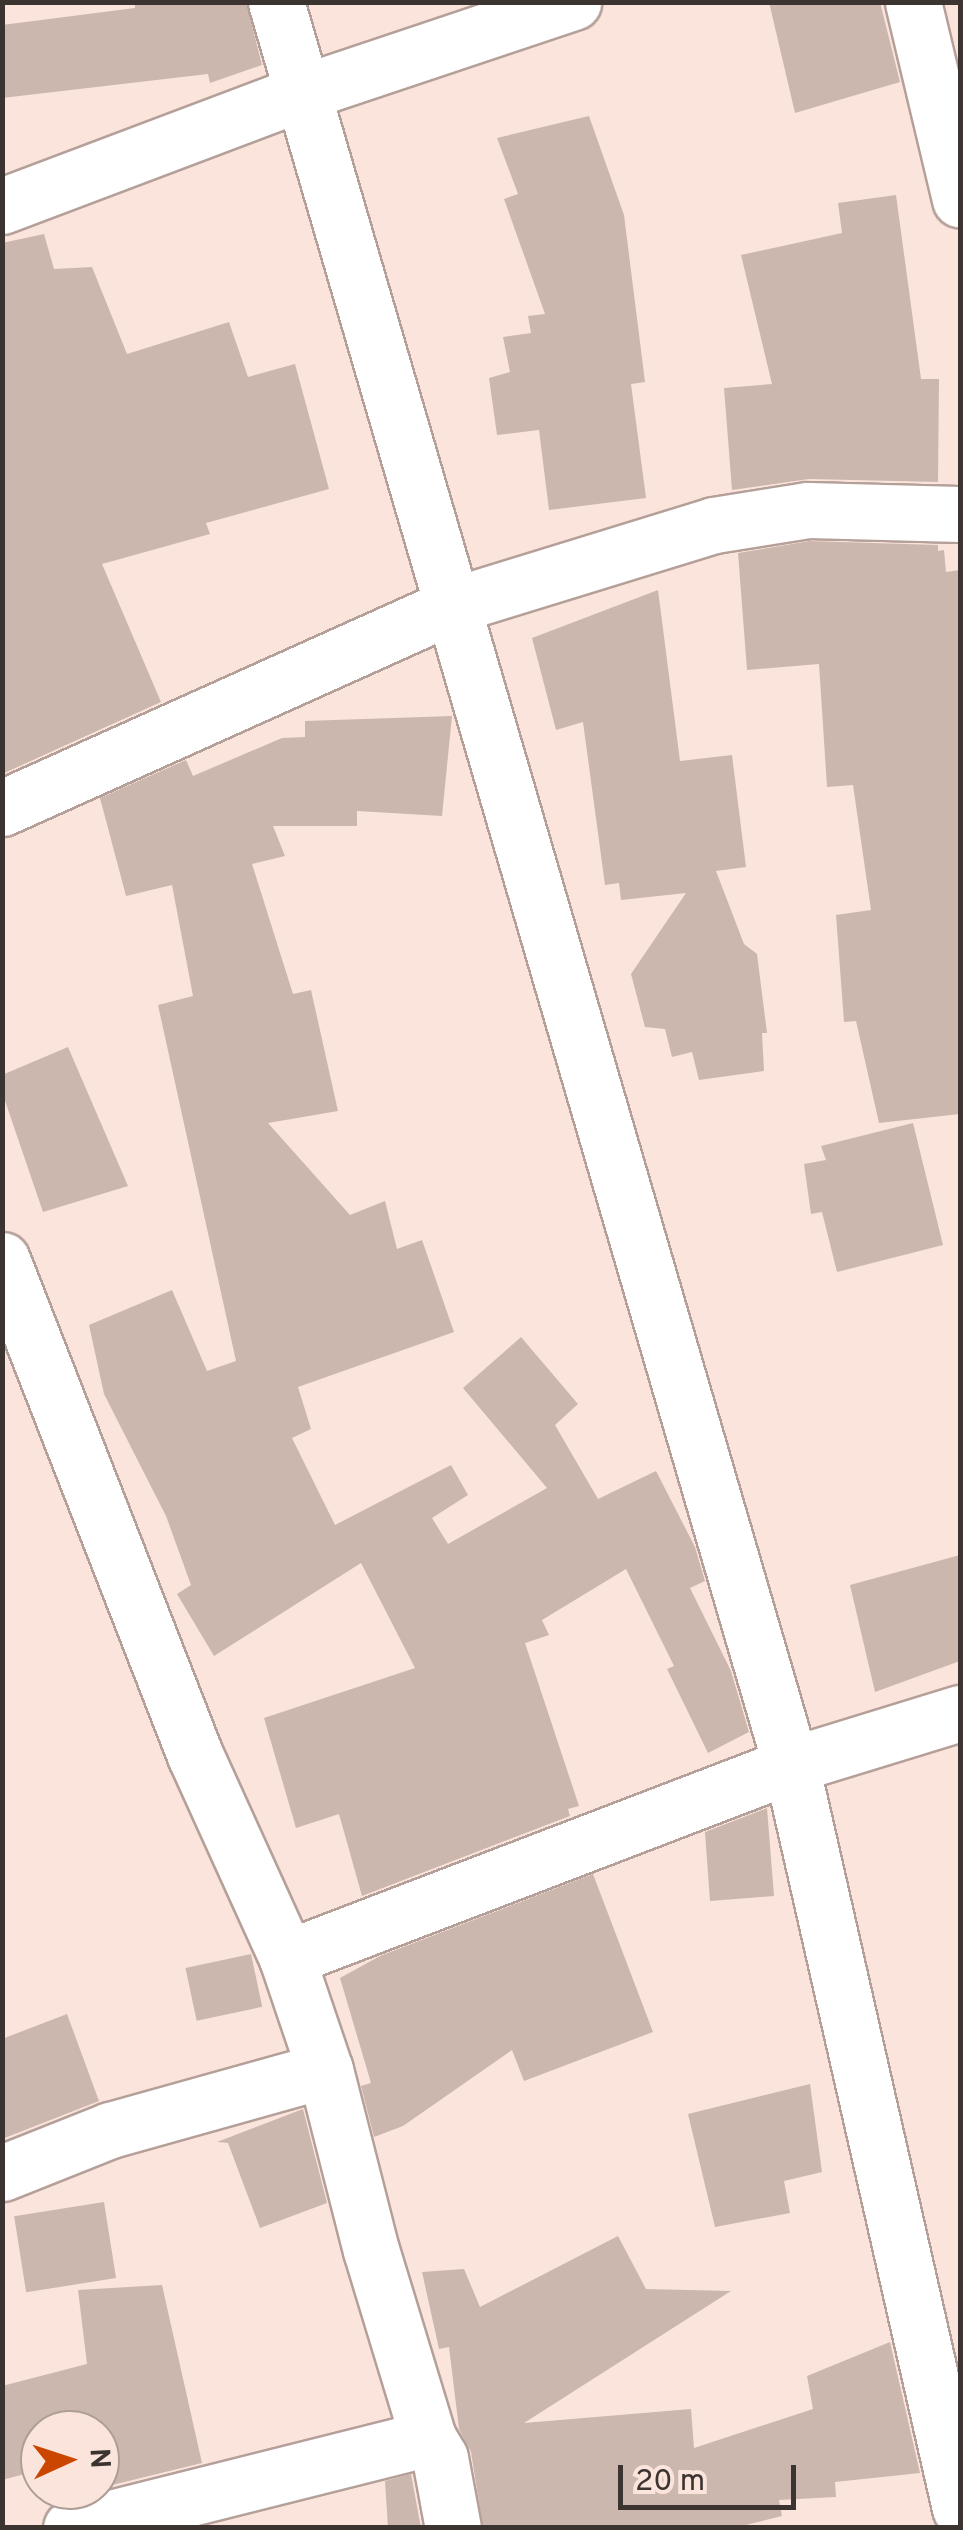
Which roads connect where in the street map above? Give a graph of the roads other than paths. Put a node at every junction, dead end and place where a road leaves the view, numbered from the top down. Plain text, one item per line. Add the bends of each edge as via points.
1 (276, 2) edge
2 (573, 2) edge
3 (913, 2) edge
4 (304, 92) junction
5 (960, 199) edge
6 (2, 206) edge
7 (960, 514) edge
8 (454, 605) junction
9 (2, 808) edge
10 (2, 1260) edge
11 (960, 1713) edge
12 (791, 1765) junction
13 (287, 1958) junction
14 (326, 2070) junction
15 (2, 2173) edge
16 (428, 2438) junction
17 (960, 2508) edge
18 (71, 2528) edge
19 (454, 2528) edge

1 - 4 street
2 - 4 street
3 - 5 street
4 - 6 street
4 - 8 street
7 - 8 street via 808,510 714,525
8 - 9 street
8 - 12 street
10 - 13 street via 195,1755
11 - 12 street
12 - 13 street
12 - 17 street
13 - 14 street
14 - 15 street via 110,2130
14 - 16 street
16 - 18 street
16 - 19 street via 440,2458

